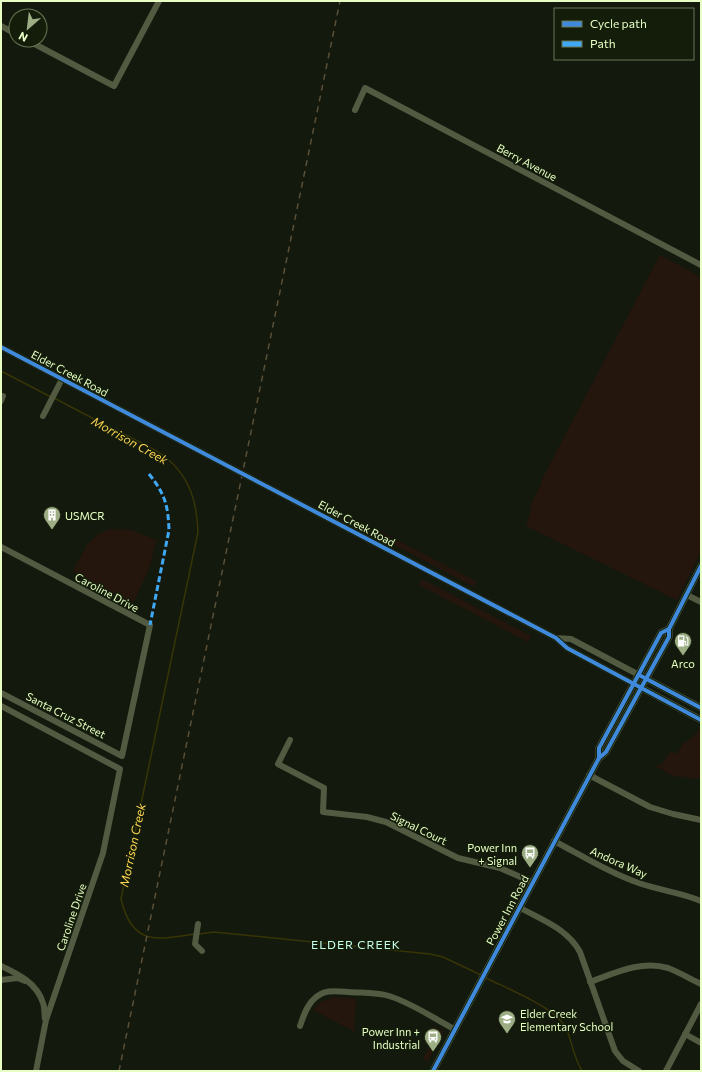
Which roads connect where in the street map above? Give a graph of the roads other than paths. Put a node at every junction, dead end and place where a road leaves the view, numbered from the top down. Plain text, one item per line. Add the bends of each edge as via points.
1 (159, 1) edge
2 (42, 48) edge
3 (355, 110) dead end
4 (701, 265) edge
5 (1, 347) edge
6 (62, 379) junction
7 (42, 416) dead end
8 (1, 547) edge
9 (701, 566) edge
10 (686, 595) junction
11 (701, 602) edge
12 (669, 629) junction
13 (556, 638) junction
14 (639, 675) junction
15 (647, 679) junction
16 (634, 684) junction
17 (642, 688) junction
18 (1, 693) edge
19 (1, 706) edge
20 (701, 708) edge
21 (701, 720) edge
22 (290, 740) dead end
23 (122, 756) joint
24 (599, 758) junction
25 (589, 775) junction
26 (701, 820) edge
27 (554, 841) junction
28 (532, 882) junction
29 (701, 901) edge
30 (519, 907) junction
31 (198, 924) dead end
32 (202, 951) dead end
33 (1, 966) edge
34 (1, 980) edge
35 (590, 982) junction
36 (31, 984) junction
37 (701, 984) edge
38 (701, 1004) edge
39 (45, 1025) junction
40 (300, 1026) dead end
41 (454, 1029) junction
42 (685, 1034) junction
43 (701, 1043) edge
44 (36, 1071) edge
45 (433, 1071) edge
46 (639, 1071) edge
47 (666, 1071) edge

1 - 2 street via 114,86
3 - 4 street, Berry Avenue via 365,88
5 - 6 street, Elder Creek Road
6 - 7 street
6 - 13 street, Elder Creek Road
8 - 23 street, Caroline Drive via 150,625
9 - 10 main road, Power Inn Road
10 - 11 street
10 - 12 main road, Power Inn Road
12 - 14 main road, Power Inn Road via 661,633
12 - 15 main road, Power Inn Road via 669,637
13 - 14 street, Elder Creek Road via 571,639
13 - 16 street, Elder Creek Road via 568,648
14 - 15 main road, Elder Creek Road
14 - 16 main road, Power Inn Road
15 - 17 main road, Power Inn Road
15 - 20 main road, Elder Creek Road
16 - 17 main road, Elder Creek Road
16 - 24 main road, Power Inn Road via 599,748
17 - 21 main road, Elder Creek Road
17 - 24 main road, Power Inn Road via 606,752
18 - 23 street, Santa Cruz Street
19 - 39 street, Caroline Drive via 120,769 103,853
22 - 28 street, Signal Court via 278,764 324,788 323,812 386,822 458,858 500,868
24 - 25 main road, Power Inn Road
25 - 26 street via 650,807
25 - 27 main road, Power Inn Road
27 - 28 main road, Power Inn Road
27 - 29 street, Andora Way via 625,878
28 - 30 main road, Power Inn Road
30 - 35 street via 570,938 580,952
30 - 41 main road, Power Inn Road
31 - 32 street via 196,944
33 - 36 street via 20,975
34 - 36 street via 18,978
35 - 37 street via 634,967 649,966 667,968
35 - 46 street via 615,1051 623,1061
36 - 39 street via 44,1004
38 - 42 street
39 - 44 street, Caroline Drive
40 - 41 street via 313,1000 325,992 338,991 389,996
41 - 45 main road, Power Inn Road
42 - 43 street
42 - 47 street

